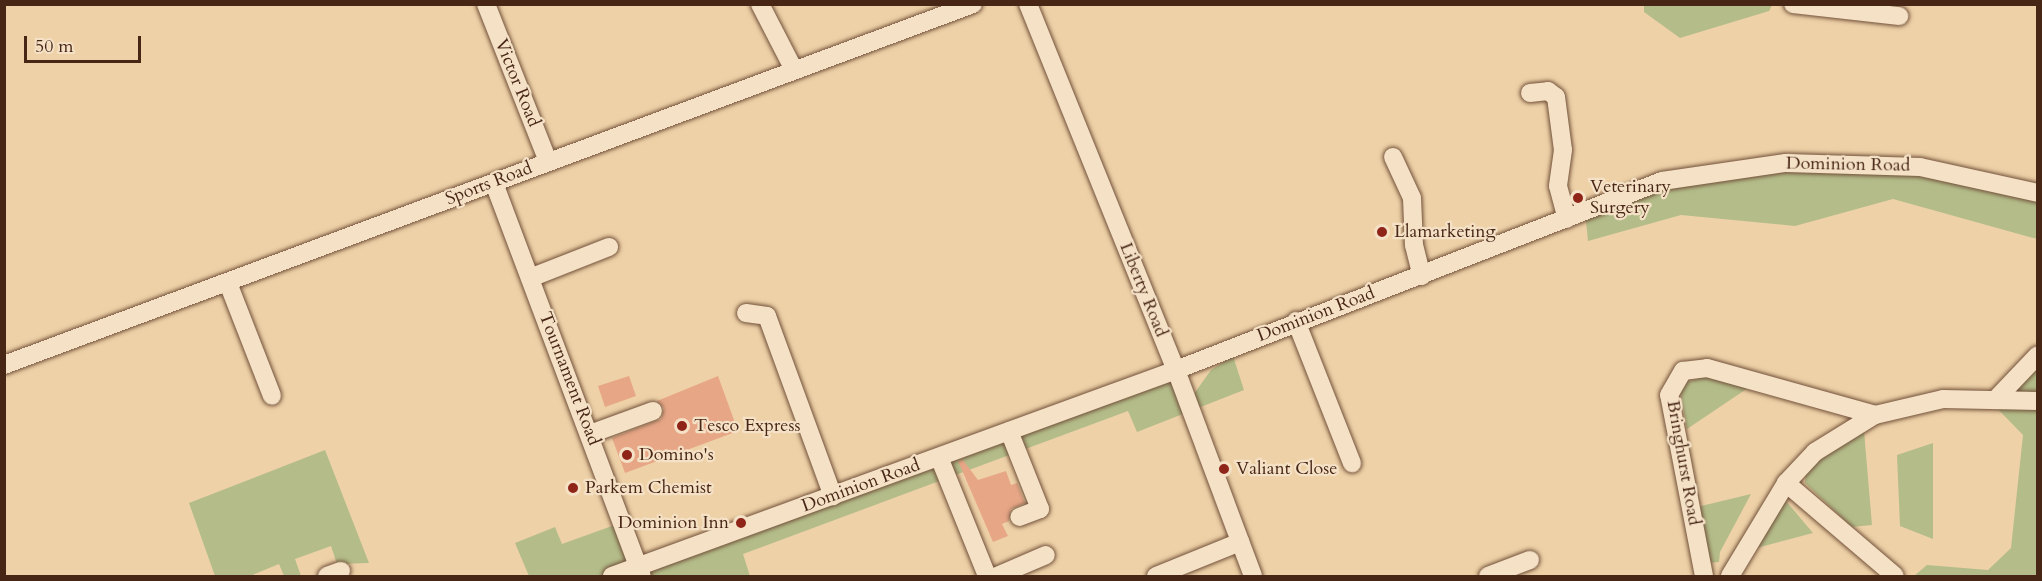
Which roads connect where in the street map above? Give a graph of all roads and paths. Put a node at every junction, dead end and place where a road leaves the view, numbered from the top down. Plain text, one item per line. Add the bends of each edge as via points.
1 (486, 4) edge
2 (760, 4) edge
3 (974, 4) edge
4 (1028, 4) edge
5 (1793, 4) edge
6 (1899, 16) dead end
7 (794, 70) junction
8 (1530, 93) dead end
9 (1394, 157) dead end
10 (548, 161) junction
11 (494, 183) junction
12 (2037, 194) edge
13 (1567, 219) junction
14 (609, 247) dead end
15 (1422, 276) junction
16 (530, 278) junction
17 (228, 283) junction
18 (746, 313) dead end
19 (1296, 321) junction
20 (2037, 355) edge
21 (4, 365) edge
22 (1176, 370) junction
23 (272, 396) dead end
24 (1997, 398) junction
25 (2037, 401) edge
26 (653, 411) dead end
27 (1875, 415) junction
28 (1009, 431) junction
29 (590, 434) junction
30 (939, 457) junction
31 (1352, 463) dead end
32 (1786, 483) junction
33 (833, 496) junction
34 (1018, 517) dead end
35 (1240, 542) junction
36 (1046, 555) dead end
37 (1530, 560) dead end
38 (640, 572) edge
39 (612, 576) edge
40 (987, 576) edge
41 (997, 576) edge
42 (1156, 576) edge
43 (1253, 576) edge
44 (1488, 576) edge
45 (1704, 576) edge
46 (1730, 576) edge
47 (1895, 576) edge

1 - 10 street, Victor Road
2 - 7 street
3 - 7 street, Sports Road
4 - 22 street, Liberty Road
5 - 6 street
7 - 10 street, Sports Road
8 - 13 street via 1548,91 1556,97 1563,150 1558,186
9 - 15 street via 1412,198 1414,245
10 - 11 street, Sports Road
11 - 16 street, Tournament Road
11 - 17 street, Sports Road
12 - 13 street, Dominion Road via 1920,167 1786,163 1662,181
13 - 15 street, Dominion Road
14 - 16 street
15 - 19 street, Dominion Road
16 - 29 street, Tournament Road
17 - 21 street, Sports Road
17 - 23 street
18 - 33 street via 767,316
19 - 22 street, Dominion Road
19 - 31 street
20 - 24 street
22 - 28 street, Dominion Road
22 - 35 street, Liberty Road
24 - 25 street, Bringhurst Road
24 - 27 street, Bringhurst Road via 1943,399
26 - 29 street
27 - 32 street, Bringhurst Road via 1815,452
27 - 45 street, Bringhurst Road via 1707,368 1683,371 1669,394
28 - 30 street, Dominion Road
28 - 34 street via 1040,508
29 - 38 street, Tournament Road
30 - 33 street, Dominion Road
30 - 40 street
32 - 46 street, Bringhurst Road
32 - 47 street
33 - 38 street, Dominion Road
35 - 42 street
35 - 43 street, Liberty Road
36 - 41 street
37 - 44 street
38 - 39 street, Dominion Road

